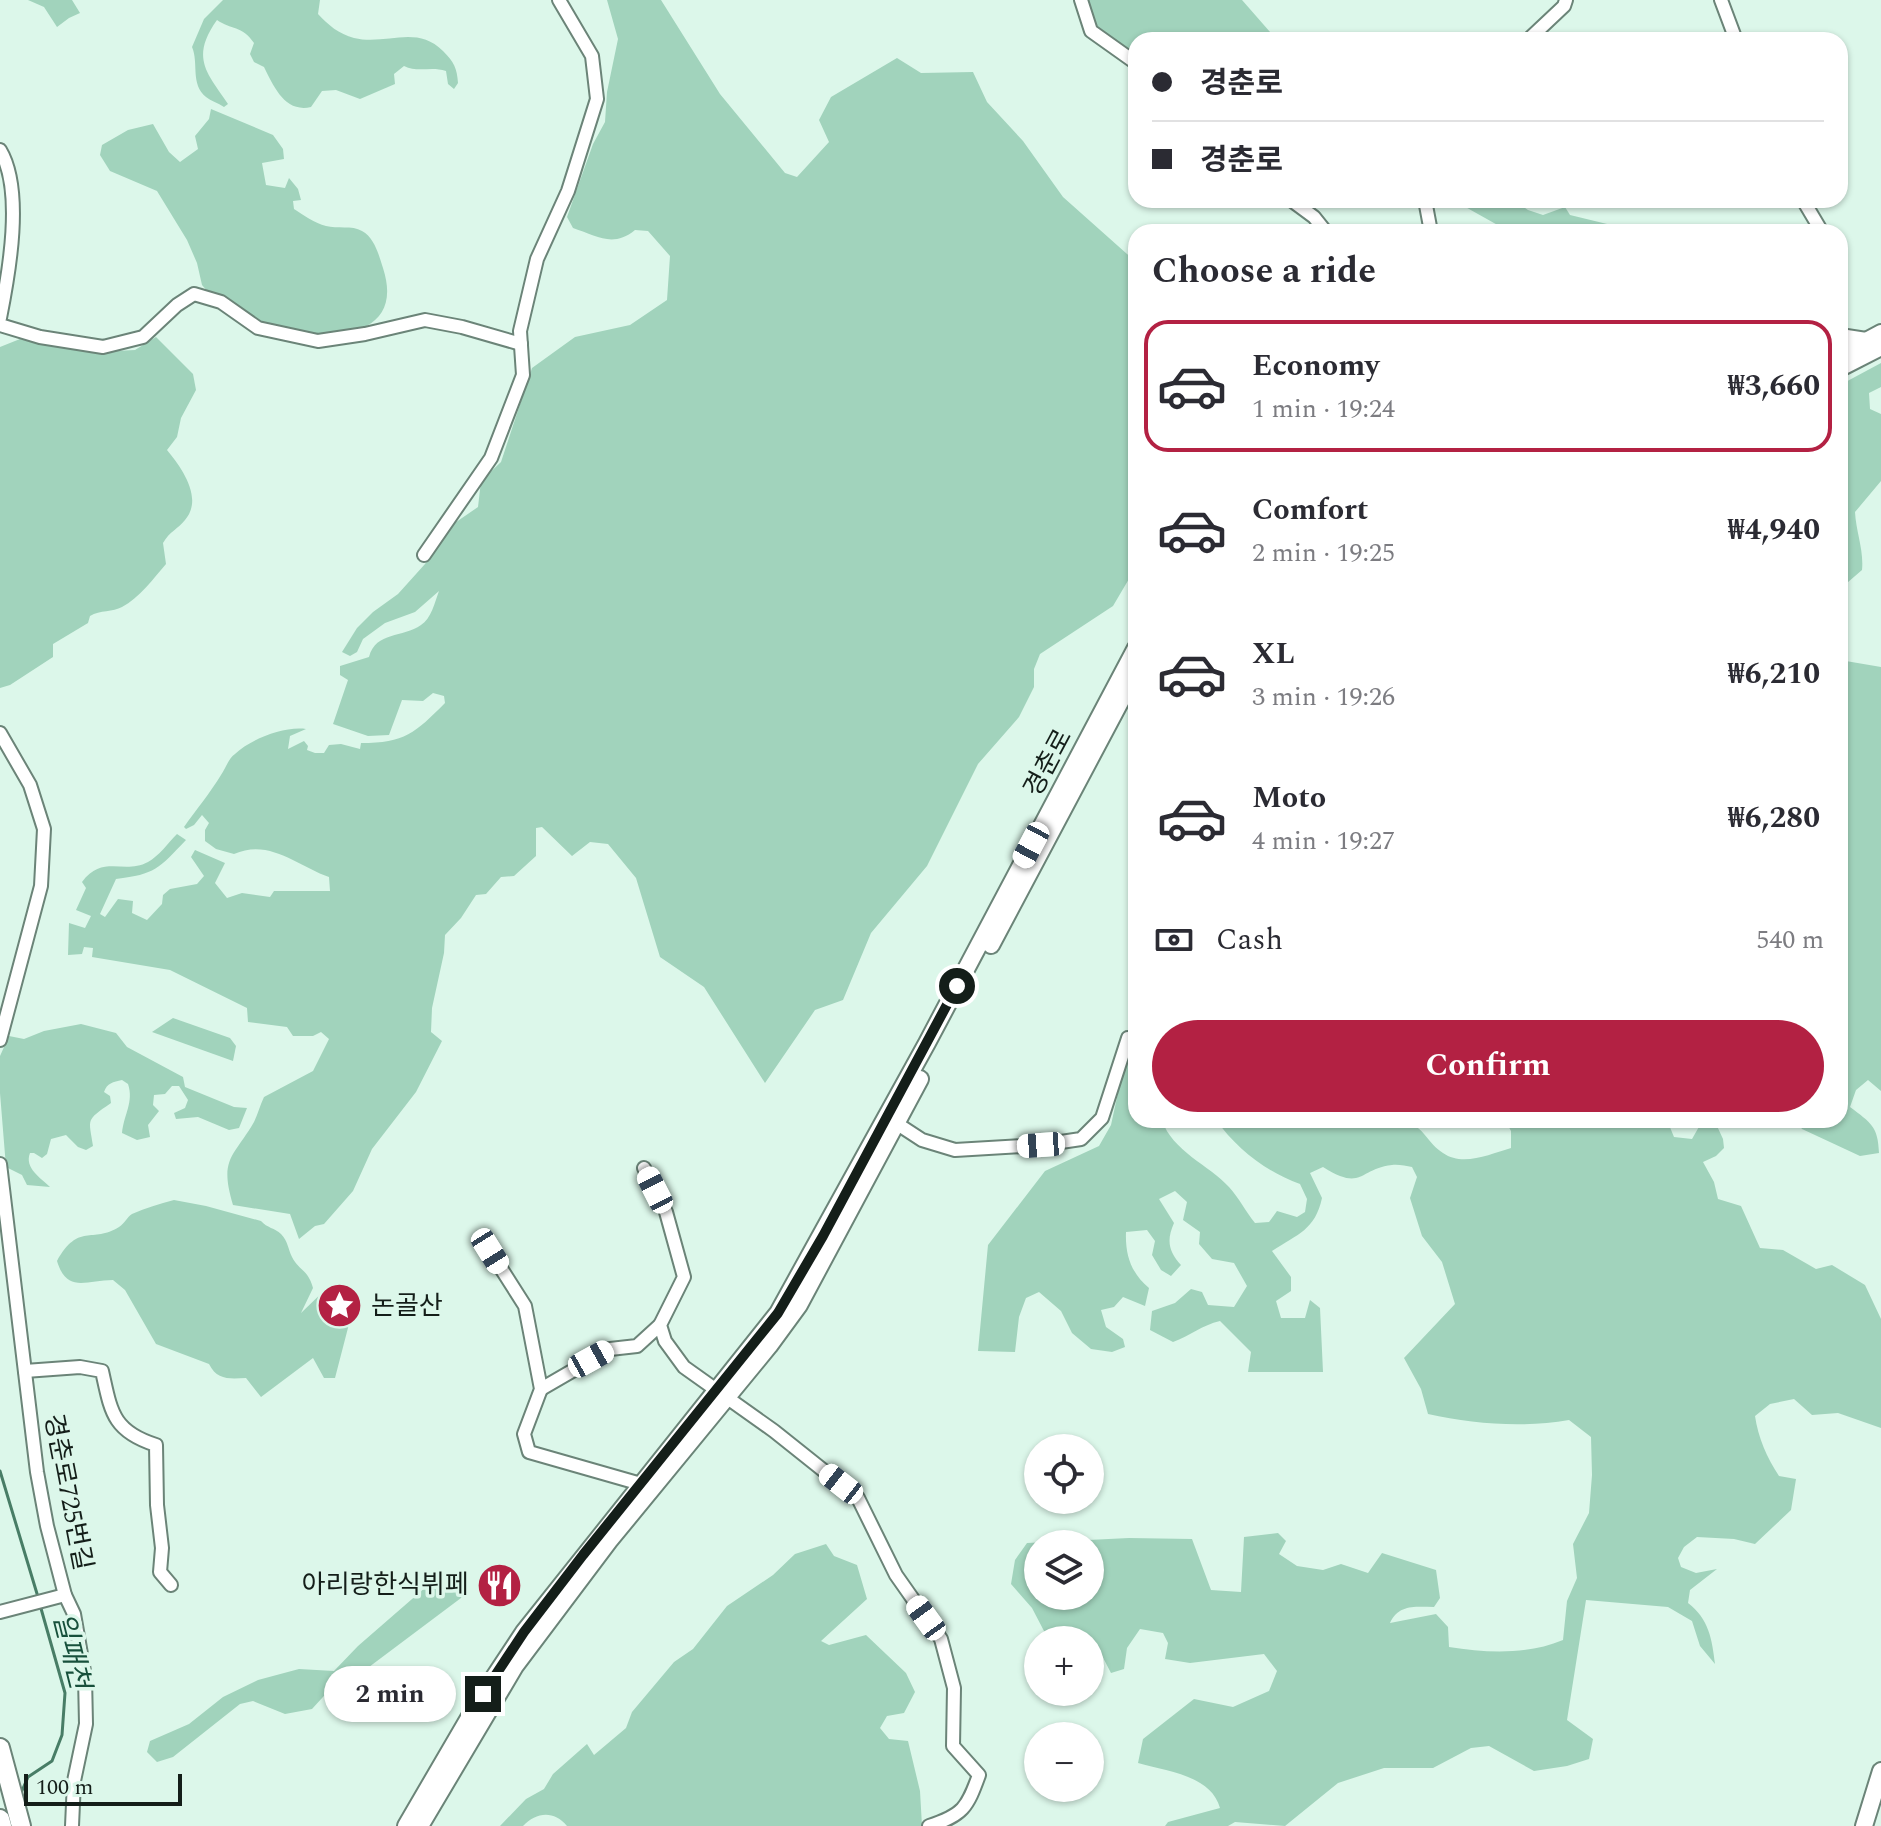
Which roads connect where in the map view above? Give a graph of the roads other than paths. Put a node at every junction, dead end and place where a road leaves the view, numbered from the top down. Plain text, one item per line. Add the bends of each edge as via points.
1 (559, 0) edge
2 (1081, 0) edge
3 (1566, 0) edge
4 (1721, 0) edge
5 (1536, 32) edge
6 (1733, 32) edge
7 (1128, 57) edge
8 (0, 150) edge
9 (1302, 208) edge
10 (1320, 224) edge
11 (0, 318) edge
12 (0, 325) edge
13 (1881, 333) edge
14 (1848, 339) edge
15 (521, 344) junction
16 (1873, 344) edge
17 (1848, 352) edge
18 (1848, 362) edge
19 (424, 555) dead end
20 (1128, 663) edge
21 (1128, 687) edge
22 (0, 733) edge
23 (1128, 1038) edge
24 (0, 1040) edge
25 (896, 1123) junction
26 (0, 1164) edge
27 (644, 1168) dead end
28 (490, 1251) dead end
29 (660, 1325) junction
30 (25, 1371) junction
31 (541, 1389) junction
32 (721, 1394) junction
33 (641, 1484) junction
34 (171, 1585) dead end
35 (62, 1596) junction
36 (6, 1610) edge
37 (0, 1748) edge
38 (1881, 1771) edge
39 (0, 1819) edge
40 (2, 1826) edge
41 (21, 1826) edge
42 (72, 1826) edge
43 (406, 1826) edge
44 (420, 1826) edge
45 (929, 1826) edge
46 (1864, 1826) edge

1 - 15 street via 592,56 597,99 568,191 537,259
2 - 7 street via 1091,31
3 - 5 street
4 - 6 street
8 - 11 street via 7,161 13,204 10,268
9 - 10 street
12 - 15 street via 103,347 143,337 194,294 221,302 258,328 318,341 425,320
13 - 16 street
14 - 16 street
15 - 19 street via 523,375 491,458
16 - 17 street
16 - 18 street
20 - 32 street, 경춘로 via 823,1236
21 - 25 street, 경춘로
22 - 24 street via 30,785 44,829 41,886
23 - 25 street via 1102,1118 1081,1139 955,1150 922,1140
25 - 32 street, 경춘로 via 799,1305 769,1346
26 - 30 street, 경춘로725번길
27 - 29 street via 666,1212 684,1277
28 - 31 street via 525,1306
29 - 31 street via 637,1346 610,1349
29 - 32 street via 684,1367
30 - 34 street via 102,1371 111,1414 136,1438 156,1445 160,1572
30 - 35 street, 경춘로725번길 via 37,1472
31 - 33 street via 524,1434 529,1452
32 - 33 street, 경춘로
32 - 44 street, 경춘로 via 515,1666
32 - 45 street via 858,1498 896,1575 941,1639 954,1688 953,1746 979,1775 968,1806
33 - 43 street, 경춘로 via 524,1632
35 - 36 street
35 - 42 street, 경춘로725번길 via 74,1614 85,1677 86,1724 74,1781
37 - 41 main road
38 - 46 street
39 - 40 main road

